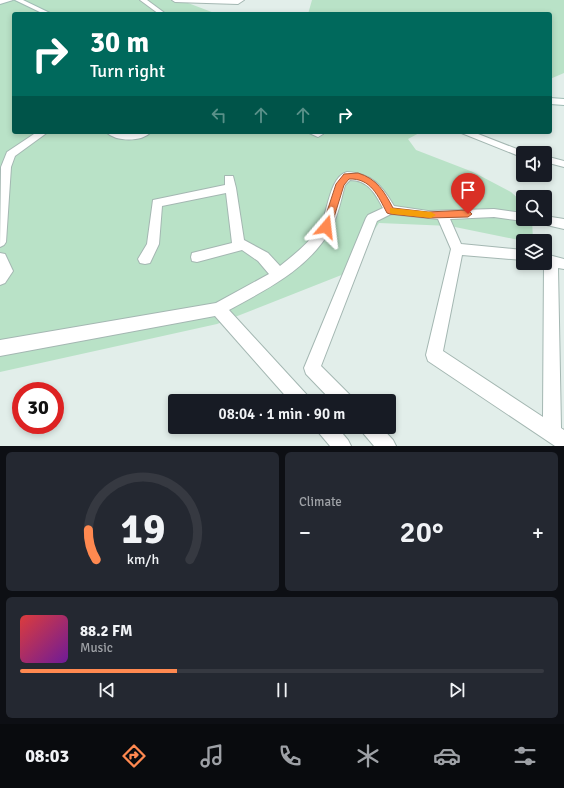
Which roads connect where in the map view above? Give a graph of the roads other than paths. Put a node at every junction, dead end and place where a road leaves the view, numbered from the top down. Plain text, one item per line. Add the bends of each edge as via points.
1 (10, 0) edge
2 (18, 0) edge
3 (143, 0) edge
4 (175, 0) edge
5 (241, 0) edge
6 (0, 2) edge
7 (45, 12) edge
8 (159, 12) edge
9 (552, 102) edge
10 (564, 102) edge
11 (40, 134) edge
12 (116, 134) edge
13 (142, 134) edge
14 (469, 134) edge
15 (516, 151) edge
16 (552, 161) edge
17 (564, 164) edge
18 (390, 210) junction
19 (442, 215) junction
20 (516, 216) edge
21 (552, 222) edge
22 (564, 224) edge
23 (0, 242) edge
24 (239, 246) junction
25 (457, 249) junction
26 (516, 254) edge
27 (197, 257) dead end
28 (0, 258) edge
29 (146, 259) dead end
30 (553, 261) edge
31 (279, 275) junction
32 (0, 279) edge
33 (218, 309) junction
34 (0, 348) edge
35 (295, 394) edge
36 (337, 394) edge
37 (331, 434) edge
38 (376, 434) edge
39 (558, 437) edge
40 (342, 446) edge
41 (387, 446) edge

1 - 6 street
2 - 7 street
3 - 8 street
4 - 5 street
9 - 10 street
11 - 23 street via 11,154 6,167
12 - 13 street via 136,137
14 - 15 street
16 - 17 street
18 - 19 street
18 - 31 street via 372,183 358,176 347,176 340,184 326,227 311,248
18 - 36 street via 372,218 312,368
19 - 20 street via 494,213
19 - 25 street
21 - 22 street
24 - 27 street
24 - 29 street via 230,184 157,203 153,244
24 - 31 street via 243,245 263,257
25 - 26 street
25 - 39 street via 434,354
28 - 32 street via 6,271
30 - 39 street
31 - 33 street
33 - 34 street
33 - 35 street
37 - 40 street
38 - 41 street

